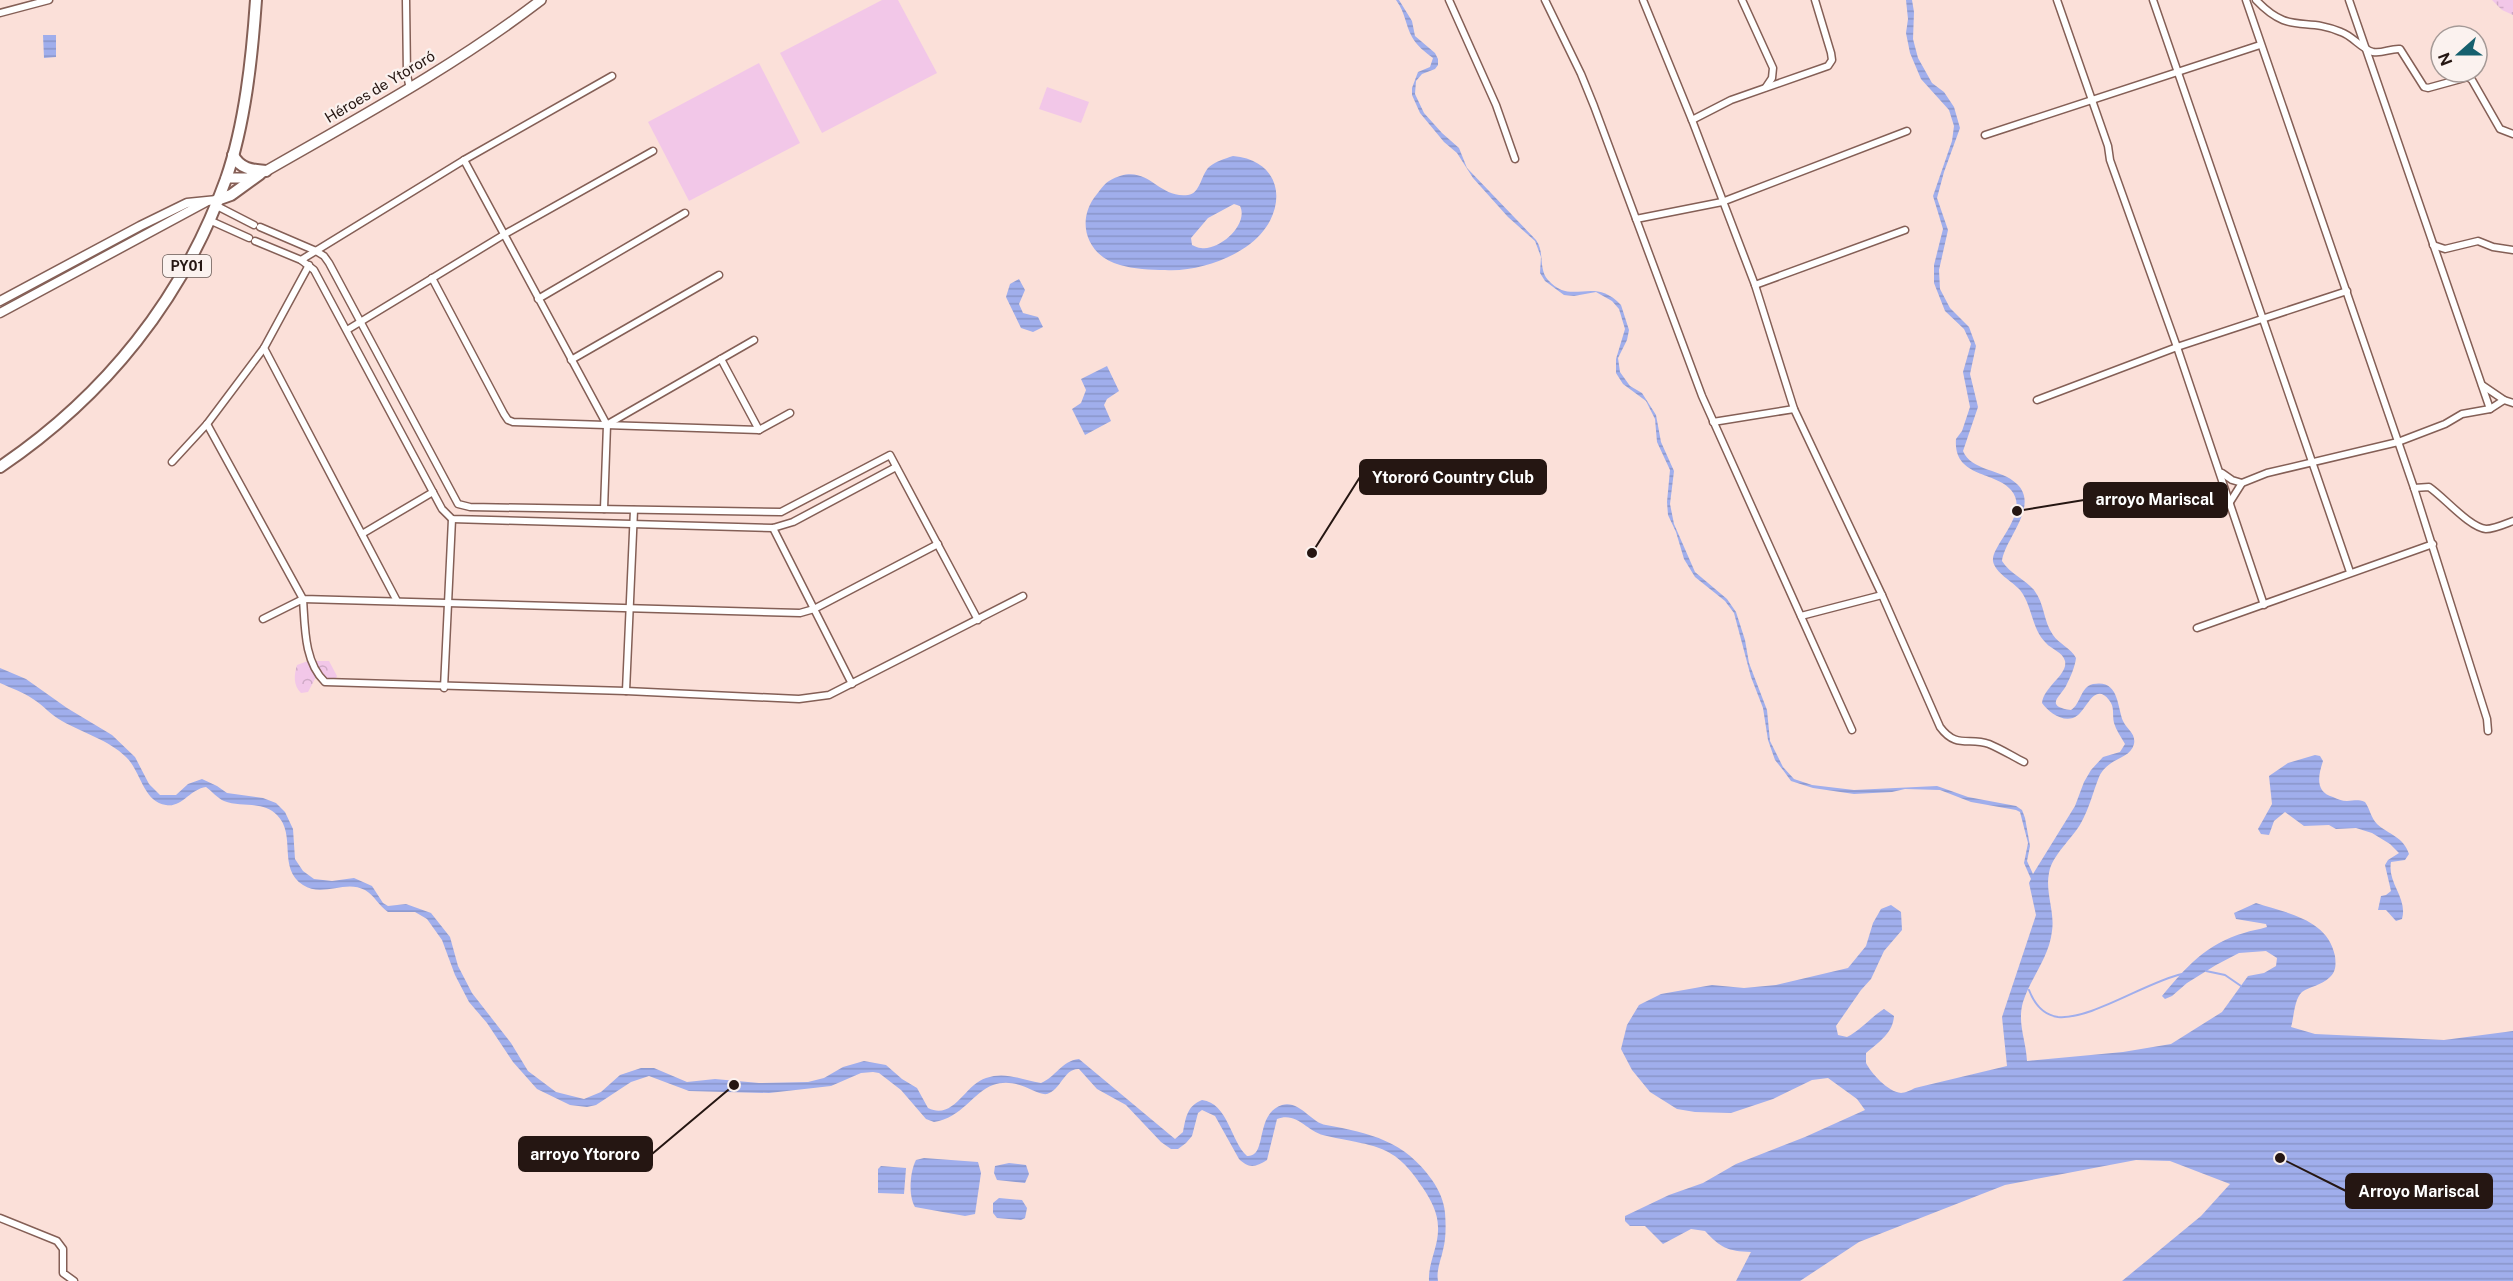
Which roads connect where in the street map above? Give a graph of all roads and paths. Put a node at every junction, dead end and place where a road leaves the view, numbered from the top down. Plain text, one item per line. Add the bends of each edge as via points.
1 (49, 0) edge
2 (256, 0) edge
3 (406, 0) edge
4 (541, 0) edge
5 (1449, 0) edge
6 (1545, 0) edge
7 (1643, 0) edge
8 (1742, 0) edge
9 (1815, 0) edge
10 (2057, 0) edge
11 (2153, 0) edge
12 (2246, 0) edge
13 (2256, 0) edge
14 (2349, 0) edge
15 (0, 13) edge
16 (2260, 45) junction
17 (2367, 50) junction
18 (2177, 71) junction
19 (612, 76) dead end
20 (1766, 87) junction
21 (410, 89) junction
22 (2092, 99) junction
23 (1692, 120) junction
24 (1907, 131) dead end
25 (2513, 134) edge
26 (1984, 135) dead end
27 (653, 152) dead end
28 (233, 155) junction
29 (1515, 159) dead end
30 (464, 160) junction
31 (263, 172) junction
32 (226, 178) junction
33 (1722, 202) junction
34 (213, 203) junction
35 (189, 208) junction
36 (685, 213) dead end
37 (1636, 219) junction
38 (209, 220) junction
39 (1905, 230) dead end
40 (505, 234) junction
41 (2433, 245) junction
42 (2513, 250) edge
43 (316, 251) junction
44 (301, 260) junction
45 (309, 265) junction
46 (719, 275) dead end
47 (432, 278) junction
48 (1755, 285) junction
49 (2347, 291) junction
50 (538, 299) junction
51 (0, 301) edge
52 (0, 313) edge
53 (2262, 318) junction
54 (361, 322) junction
55 (347, 330) junction
56 (754, 340) dead end
57 (2177, 347) junction
58 (264, 348) junction
59 (721, 359) junction
60 (571, 360) junction
61 (2481, 383) junction
62 (2037, 400) dead end
63 (2504, 400) junction
64 (2513, 404) edge
65 (1794, 409) junction
66 (2490, 409) junction
67 (790, 413) dead end
68 (1713, 422) junction
69 (207, 424) junction
70 (608, 425) junction
71 (759, 430) junction
72 (2398, 442) junction
73 (172, 462) dead end
74 (2312, 462) junction
75 (0, 467) edge
76 (896, 467) junction
77 (2219, 470) junction
78 (2242, 483) junction
79 (2414, 488) junction
80 (433, 492) junction
81 (455, 501) junction
82 (2230, 502) junction
83 (463, 506) junction
84 (604, 509) junction
85 (634, 510) junction
86 (444, 511) junction
87 (456, 519) junction
88 (2513, 521) edge
89 (633, 524) junction
90 (773, 528) junction
91 (362, 534) junction
92 (938, 544) junction
93 (2433, 544) junction
94 (2350, 572) junction
95 (1882, 595) junction
96 (1023, 596) dead end
97 (303, 599) junction
98 (397, 602) junction
99 (449, 603) junction
100 (2264, 605) junction
101 (630, 607) junction
102 (814, 609) junction
103 (1801, 616) junction
104 (263, 620) dead end
105 (978, 620) junction
106 (2197, 628) dead end
107 (852, 684) junction
108 (444, 688) junction
109 (626, 691) junction
110 (1852, 730) dead end
111 (2488, 731) dead end
112 (2024, 762) dead end
113 (0, 1218) edge
114 (70, 1280) edge

1 - 15 street
2 - 28 highway, PY01 via 251,57
3 - 21 street via 406,75
4 - 21 main road, Héroes de Ytororó
5 - 29 street via 1496,105
6 - 37 street via 1581,74
7 - 23 street
8 - 20 street via 1773,68
9 - 20 street via 1832,60 1828,66
10 - 22 street
11 - 18 street
12 - 16 street
13 - 17 street via 2282,21 2342,32
14 - 17 street
16 - 18 street
16 - 49 street
17 - 25 street via 2377,53 2400,49 2424,87 2468,77 2500,129
17 - 41 street
18 - 22 street
18 - 53 street
19 - 30 street
20 - 23 street
21 - 31 main road, Héroes de Ytororó
22 - 26 street
22 - 57 street
23 - 33 street
24 - 33 street
27 - 40 street
28 - 31 highway via 245,168
28 - 32 highway, PY01
30 - 40 street
30 - 43 street
31 - 32 main road, Héroes de Ytororó via 241,179
31 - 34 highway
32 - 34 highway, PY01
33 - 37 street
33 - 48 street
34 - 35 street via 194,201
34 - 38 highway, PY01
34 - 43 street
35 - 51 street via 140,226
35 - 52 street
36 - 50 street
37 - 68 street
38 - 44 street
38 - 75 highway, PY01 via 164,305 122,359 80,405 40,440
39 - 48 street
40 - 47 street
40 - 50 street
41 - 42 street via 2445,249 2478,241
41 - 61 street
43 - 44 street
43 - 54 street via 329,263
44 - 45 street
45 - 55 street
45 - 58 street
46 - 60 street
47 - 54 street
47 - 70 street via 508,420
48 - 65 street
49 - 53 street
49 - 72 street
50 - 60 street
53 - 57 street
53 - 74 street
54 - 55 street
54 - 81 street
55 - 80 street
56 - 59 street
57 - 62 street
57 - 77 street
58 - 69 street
58 - 91 street
59 - 70 street
59 - 71 street
60 - 70 street
61 - 63 street
61 - 66 street
63 - 64 street
63 - 66 street
65 - 68 street
65 - 95 street
66 - 72 street via 2462,414
67 - 71 street
68 - 103 street
69 - 73 street
69 - 97 street
70 - 71 street
70 - 84 street
72 - 74 street
72 - 79 street
74 - 78 street
74 - 94 street
76 - 85 street via 890,455 781,512
76 - 90 street via 793,522
76 - 92 street
77 - 78 street
77 - 82 street
78 - 82 street
79 - 88 street via 2429,487 2470,524 2479,527 2488,529
79 - 93 street
80 - 86 street
80 - 91 street
81 - 83 street
81 - 86 street
82 - 100 street
83 - 84 street
83 - 87 street
84 - 85 street
85 - 89 street
86 - 87 street
87 - 89 street
87 - 99 street
89 - 90 street
89 - 101 street
90 - 102 street
91 - 98 street
92 - 102 street
92 - 105 street
93 - 94 street
93 - 111 street
94 - 100 street
95 - 103 street
95 - 112 street via 1945,734 1962,743 1988,744
96 - 105 street
97 - 98 street
97 - 104 street
97 - 108 street via 311,661 325,682
98 - 99 street
99 - 101 street
99 - 108 street
100 - 106 street
101 - 102 street via 783,613
101 - 109 street
102 - 107 street
103 - 110 street
105 - 107 street
107 - 109 street via 829,695 799,699
108 - 109 street
113 - 114 street via 57,1241 63,1250 63,1273

